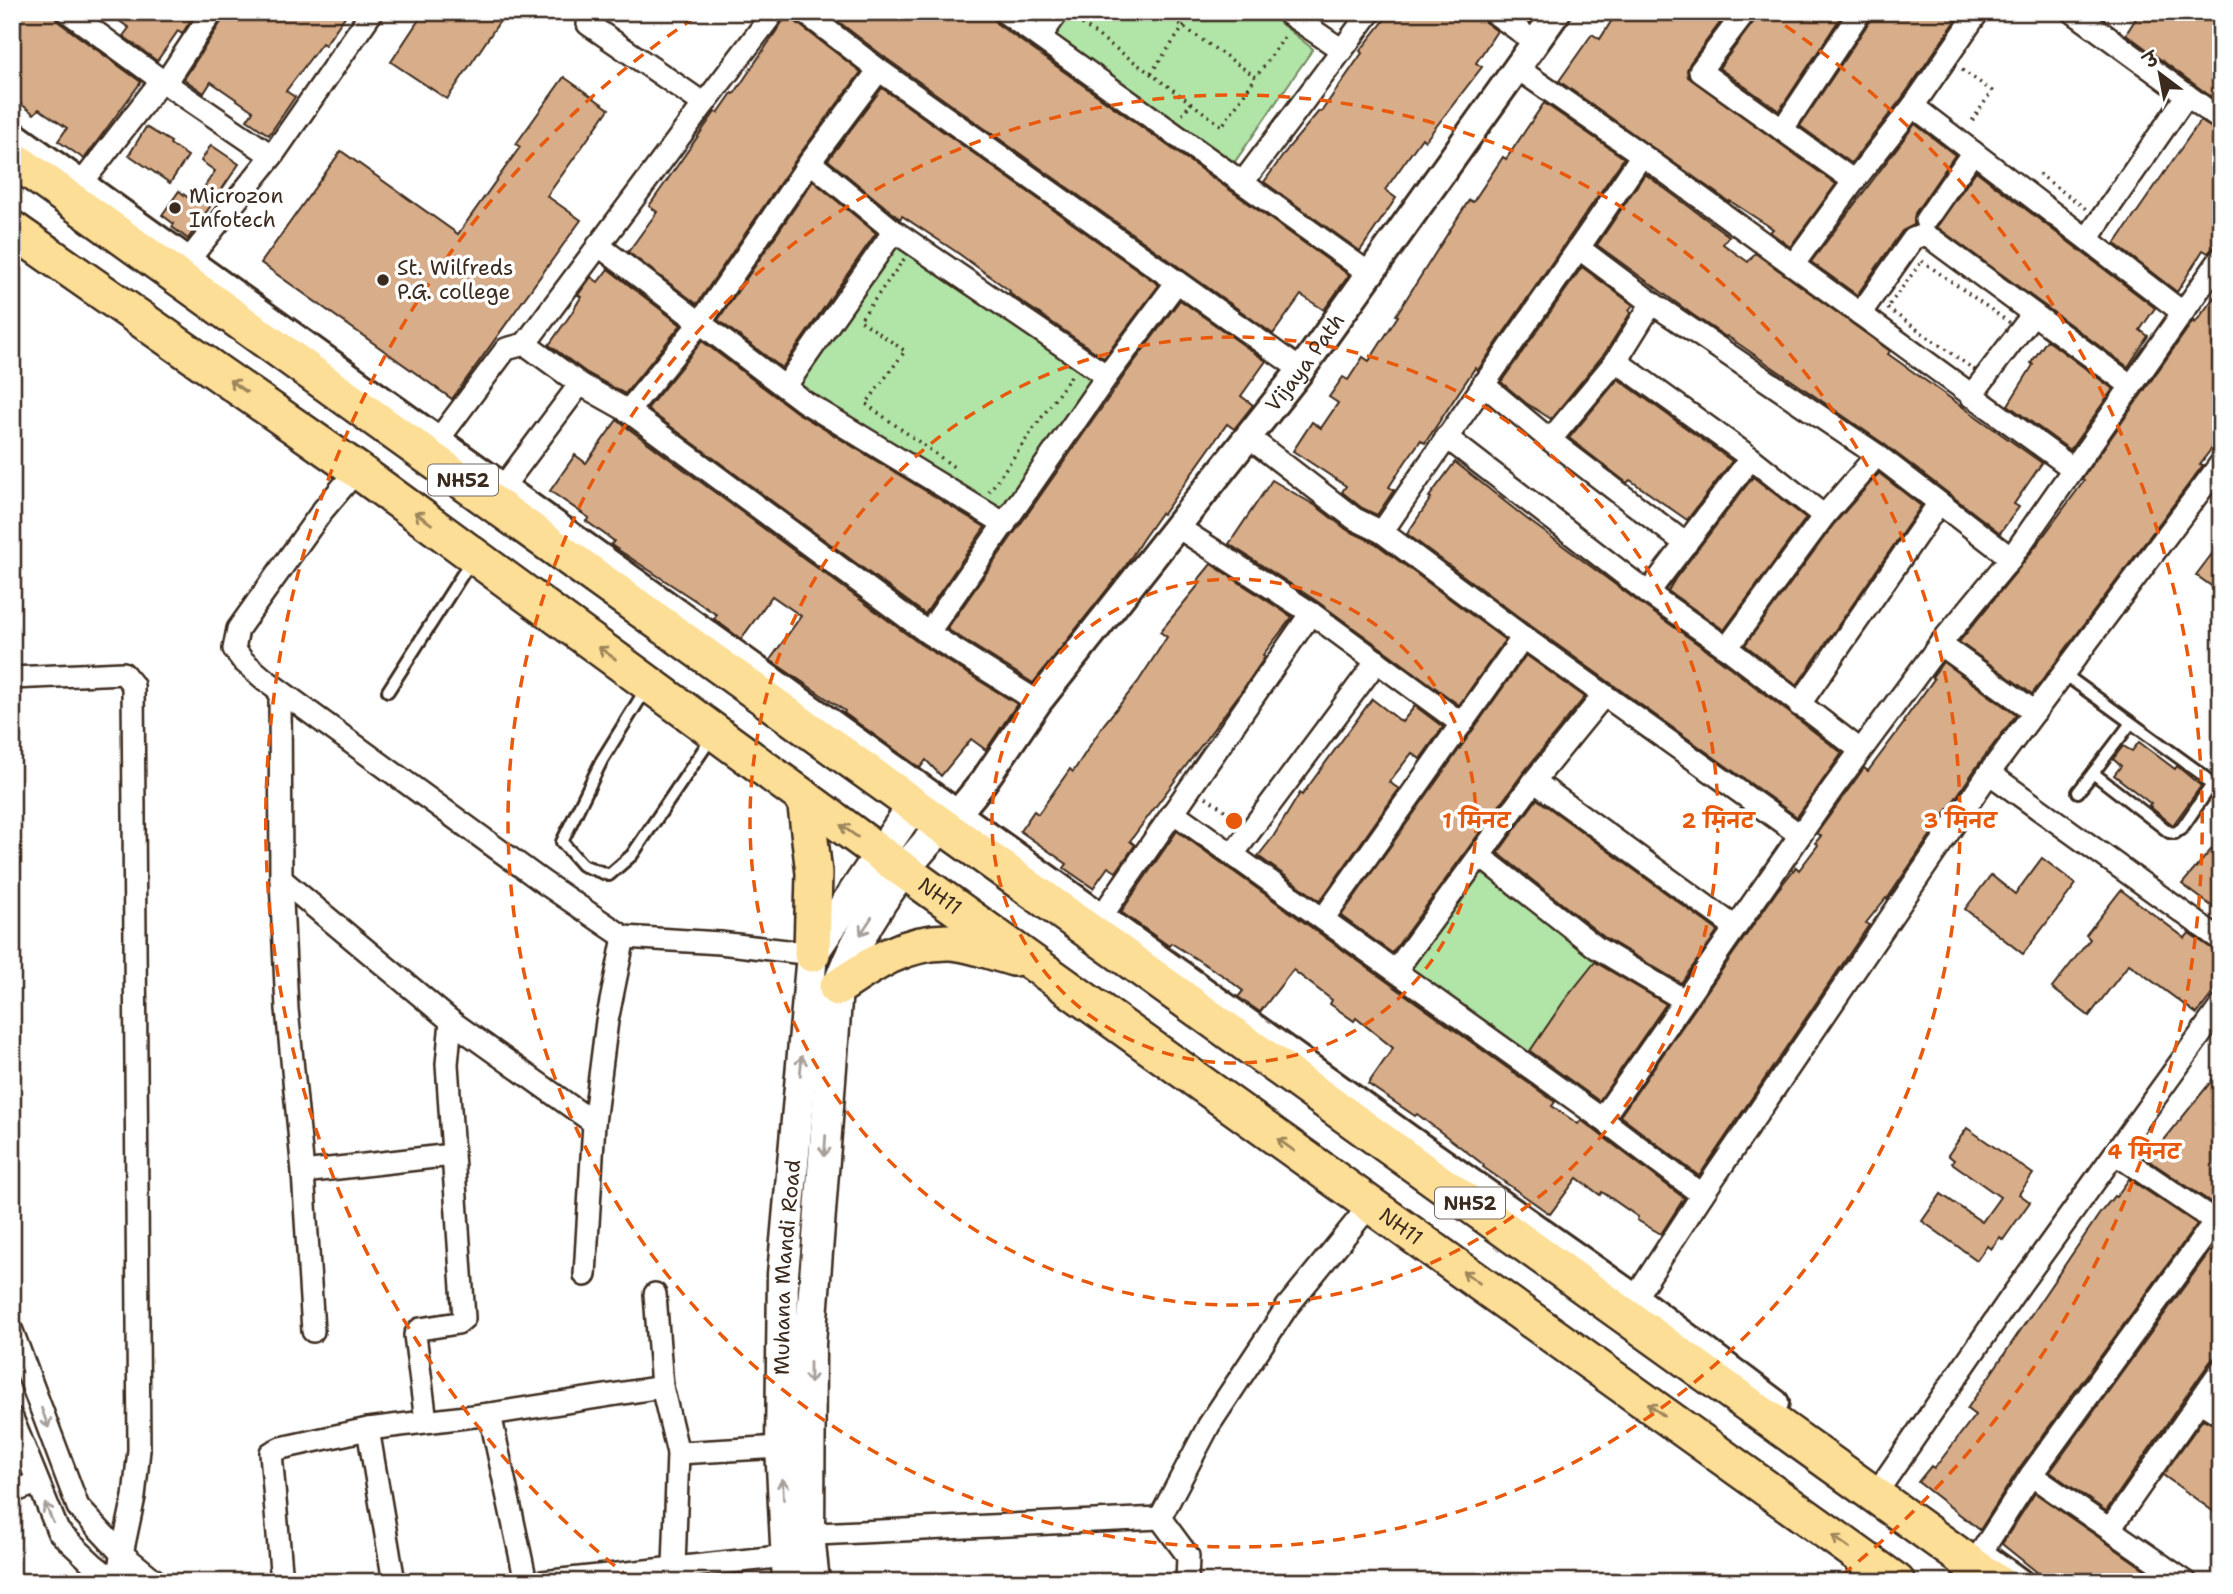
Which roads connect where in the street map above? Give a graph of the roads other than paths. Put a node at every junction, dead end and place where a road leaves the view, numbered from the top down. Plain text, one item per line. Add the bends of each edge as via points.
1 (68, 12) edge
2 (212, 12) edge
3 (372, 12) edge
4 (774, 12) edge
5 (804, 12) edge
6 (1004, 12) edge
7 (1058, 12) edge
8 (1370, 12) edge
9 (1493, 12) edge
10 (1556, 12) edge
11 (1745, 12) edge
12 (1860, 12) edge
13 (1978, 12) edge
14 (2073, 12) edge
15 (586, 16) edge
16 (1281, 21) edge
17 (1040, 37) junction
18 (1535, 41) junction
19 (1342, 50) junction
20 (1517, 68) junction
21 (879, 70) junction
22 (163, 82) junction
23 (2187, 95) junction
24 (704, 103) junction
25 (1913, 106) junction
26 (2221, 120) edge
27 (1782, 130) junction
28 (12, 134) edge
29 (1973, 152) junction
30 (1642, 155) junction
31 (272, 156) junction
32 (12, 158) edge
33 (810, 162) junction
34 (1854, 181) junction
35 (1243, 182) junction
36 (81, 184) junction
37 (1926, 220) dead end
38 (12, 229) edge
39 (894, 231) junction
40 (2087, 239) junction
41 (598, 245) junction
42 (1580, 248) junction
43 (2221, 258) edge
44 (1793, 265) junction
45 (182, 268) junction
46 (1370, 274) junction
47 (1177, 282) junction
48 (1652, 303) junction
49 (2182, 312) junction
50 (1860, 314) junction
51 (2033, 314) junction
52 (700, 324) junction
53 (525, 344) junction
54 (1616, 361) junction
55 (1301, 370) junction
56 (1107, 376) junction
57 (580, 384) junction
58 (1483, 384) junction
59 (2130, 385) junction
60 (785, 387) junction
61 (1971, 396) junction
62 (628, 411) junction
63 (1247, 436) junction
64 (1446, 437) junction
65 (438, 440) junction
66 (1549, 440) junction
67 (1877, 455) junction
68 (1751, 458) junction
69 (2221, 463) edge
70 (2072, 468) junction
71 (357, 470) junction
72 (503, 487) junction
73 (1939, 503) junction
74 (1824, 516) junction
75 (1005, 524) junction
76 (1176, 526) junction
77 (1382, 531) junction
78 (1686, 544) junction
79 (474, 556) junction
80 (2011, 558) junction
81 (1648, 593) junction
82 (1311, 613) junction
83 (928, 633) junction
84 (1523, 637) junction
85 (1940, 644) junction
86 (1727, 648) junction
87 (1377, 661) junction
88 (2064, 674) junction
89 (12, 678) edge
90 (649, 684) junction
91 (280, 691) junction
92 (388, 691) dead end
93 (1604, 695) junction
94 (1038, 702) junction
95 (1799, 705) junction
96 (2035, 712) junction
97 (2131, 723) junction
98 (1462, 724) junction
99 (715, 733) junction
100 (1860, 750) junction
101 (1989, 773) junction
102 (2093, 773) junction
103 (984, 781) junction
104 (1534, 781) junction
105 (2078, 792) dead end
106 (805, 798) junction
107 (921, 798) junction
108 (1173, 812) junction
109 (951, 819) junction
110 (1800, 835) junction
111 (1233, 854) junction
112 (1480, 856) junction
113 (893, 862) junction
114 (281, 879) junction
115 (1101, 917) junction
116 (1323, 919) junction
117 (1735, 927) junction
118 (624, 937) junction
119 (2221, 940) edge
120 (812, 954) junction
121 (1031, 962) junction
122 (1396, 970) junction
123 (836, 988) junction
124 (1684, 1000) junction
125 (2221, 1006) edge
126 (451, 1021) junction
127 (1602, 1119) junction
128 (594, 1123) junction
129 (2116, 1154) junction
130 (452, 1155) junction
131 (303, 1172) junction
132 (1702, 1195) junction
133 (1370, 1205) junction
134 (2218, 1217) edge
135 (585, 1275) dead end
136 (655, 1294) dead end
137 (1635, 1298) junction
138 (12, 1331) edge
139 (313, 1331) dead end
140 (2221, 1370) edge
141 (662, 1387) junction
142 (2199, 1401) junction
143 (490, 1414) junction
144 (2221, 1415) edge
145 (12, 1418) edge
146 (426, 1421) junction
147 (368, 1429) junction
148 (781, 1447) junction
149 (678, 1453) junction
150 (2031, 1475) junction
151 (37, 1483) junction
152 (1883, 1483) junction
153 (12, 1492) edge
154 (1160, 1518) junction
155 (2110, 1529) junction
156 (793, 1552) edge
157 (121, 1553) junction
158 (82, 1554) junction
159 (1988, 1568) edge
160 (661, 1573) edge
161 (92, 1582) edge
162 (116, 1582) edge
163 (157, 1582) edge
164 (282, 1582) edge
165 (394, 1582) edge
166 (526, 1582) edge
167 (542, 1582) edge
168 (814, 1582) edge
169 (1187, 1582) edge
170 (1897, 1582) edge
171 (2018, 1582) edge
172 (2186, 1582) edge

1 - 22 street
2 - 22 street
3 - 31 street
4 - 24 street
5 - 21 street
6 - 17 street
7 - 17 street
8 - 19 street
9 - 18 street
10 - 18 street, Vijaya Path
11 - 27 street via 1700,71
12 - 27 street
13 - 25 street
14 - 23 street
15 - 24 street
16 - 19 street
17 - 35 street
18 - 20 street, Vijaya Path
19 - 35 street
20 - 30 street
20 - 46 street, Vijaya Path
21 - 33 street
21 - 47 street
22 - 31 street
22 - 36 street
23 - 26 street
23 - 40 street
24 - 41 street
25 - 29 street
25 - 34 street
27 - 34 street
28 - 36 street
29 - 37 street
29 - 40 street
30 - 42 street
30 - 44 street
31 - 45 street
32 - 45 highway, NH52
33 - 39 street
33 - 52 street
34 - 44 street
35 - 46 street
36 - 45 street
71 -> 38 highway, NH52
39 - 56 street
39 - 60 street
40 - 49 street
41 - 52 street
41 - 53 street
42 - 48 street
42 - 58 street
43 - 49 street
44 - 50 street
45 - 65 street
45 - 107 highway, NH52
46 - 55 street, Vijaya Path
47 - 55 street
47 - 56 street
48 - 54 street
48 - 67 street
49 - 59 street
50 - 51 street via 1913,239 1923,235
50 - 61 street
51 - 59 street
51 - 61 street
52 - 60 street
52 - 62 street
53 - 57 street
53 - 65 street via 506,349
54 - 66 street
54 - 68 street
55 - 63 street, Vijaya Path
56 - 75 street
57 - 62 street
57 - 72 street
58 - 64 street
58 - 66 street
59 - 70 street
60 - 75 street
61 - 70 street
62 - 83 street
63 - 76 street, Vijaya Path
63 - 77 street via 1355,519
64 - 77 street
64 - 81 street
65 - 72 street
66 - 78 street
67 - 73 street
67 - 74 street
68 - 74 street
68 - 78 street
69 - 88 street
70 - 80 street
79 -> 71 highway, NH52
71 - 91 street via 238,629 234,649
72 - 107 street
73 - 80 street
73 - 95 street
74 - 86 street
75 - 83 street
76 - 82 street
76 - 94 street, Vijaya Path
77 - 84 street
78 - 81 street
90 -> 79 highway, NH52
79 - 92 lane
80 - 85 street
81 - 86 street
82 - 87 street
82 - 108 street
83 - 94 street
84 - 93 street
84 - 98 street
85 - 96 street
85 - 100 street
86 - 95 street
87 - 98 street
87 - 111 street
88 - 96 street
88 - 97 lane
89 - 157 street via 123,673 132,685 139,1450
90 - 99 highway, NH52
90 - 99 lane via 602,760 562,842 582,865 609,875 632,855
91 - 114 street
91 - 118 street
93 - 104 street
93 - 110 street
94 - 103 street, Vijaya Path
95 - 100 street
96 - 101 street
97 - 102 lane
97 - 102 lane via 2211,786 2182,828 2169,832
98 - 116 street
99 - 106 highway, NH52
100 - 110 street
101 - 119 street
101 - 132 street
102 - 105 lane
103 - 107 street
103 - 109 street, Vijaya Path
104 - 112 street
104 - 117 street
113 -> 106 highway, NH52
106 - 120 highway via 814,873
107 - 109 highway, NH52
107 - 113 main road
108 - 111 street
108 - 115 street
109 - 113 main road
109 - 115 street
109 - 159 highway, NH52
110 - 117 street
111 - 116 street
112 - 122 street
112 - 124 street via 1597,948
113 - 120 main road
113 - 121 highway, NH11 / NH52
113 -> 123 main road
114 - 126 street
114 - 131 street via 287,1009
115 - 137 street
116 - 122 street
117 - 124 street
118 - 120 street
118 - 128 street
148 -> 120 main road, Muhana Mandi Road via 783,1274
121 - 123 highway via 952,942 918,944 879,959
133 -> 121 highway, NH11 / NH52
122 - 127 street
123 -> 156 main road
124 - 127 street
125 - 129 street
126 - 128 street
126 - 130 street via 447,1064
127 - 132 street
128 - 135 street
129 - 134 street
129 - 152 street
130 - 131 street
130 - 146 street via 464,1318 419,1329 415,1335
131 - 139 street
132 - 137 street
133 - 154 street via 1287,1307 1209,1425
170 -> 133 highway, NH11 / NH52
134 - 150 street
136 - 141 street
137 - 152 street
138 -> 157 street via 78,1507
140 - 142 street
141 - 143 street
141 - 149 street
142 - 144 street
142 - 155 street
143 - 146 street
143 - 166 street
145 - 151 street
146 - 147 street
147 - 164 street via 271,1452
147 - 165 street
148 - 149 street
156 -> 148 main road, Muhana Mandi Road
149 - 160 street
150 - 155 street
150 - 159 street
151 - 153 street
158 -> 151 street via 58,1531
152 - 159 street
154 - 156 street
154 - 169 street via 1188,1556
155 - 172 street
156 - 160 street
156 - 168 main road
157 - 162 street
157 - 163 street
158 - 161 street
158 - 162 street
159 - 171 street
160 - 167 street

